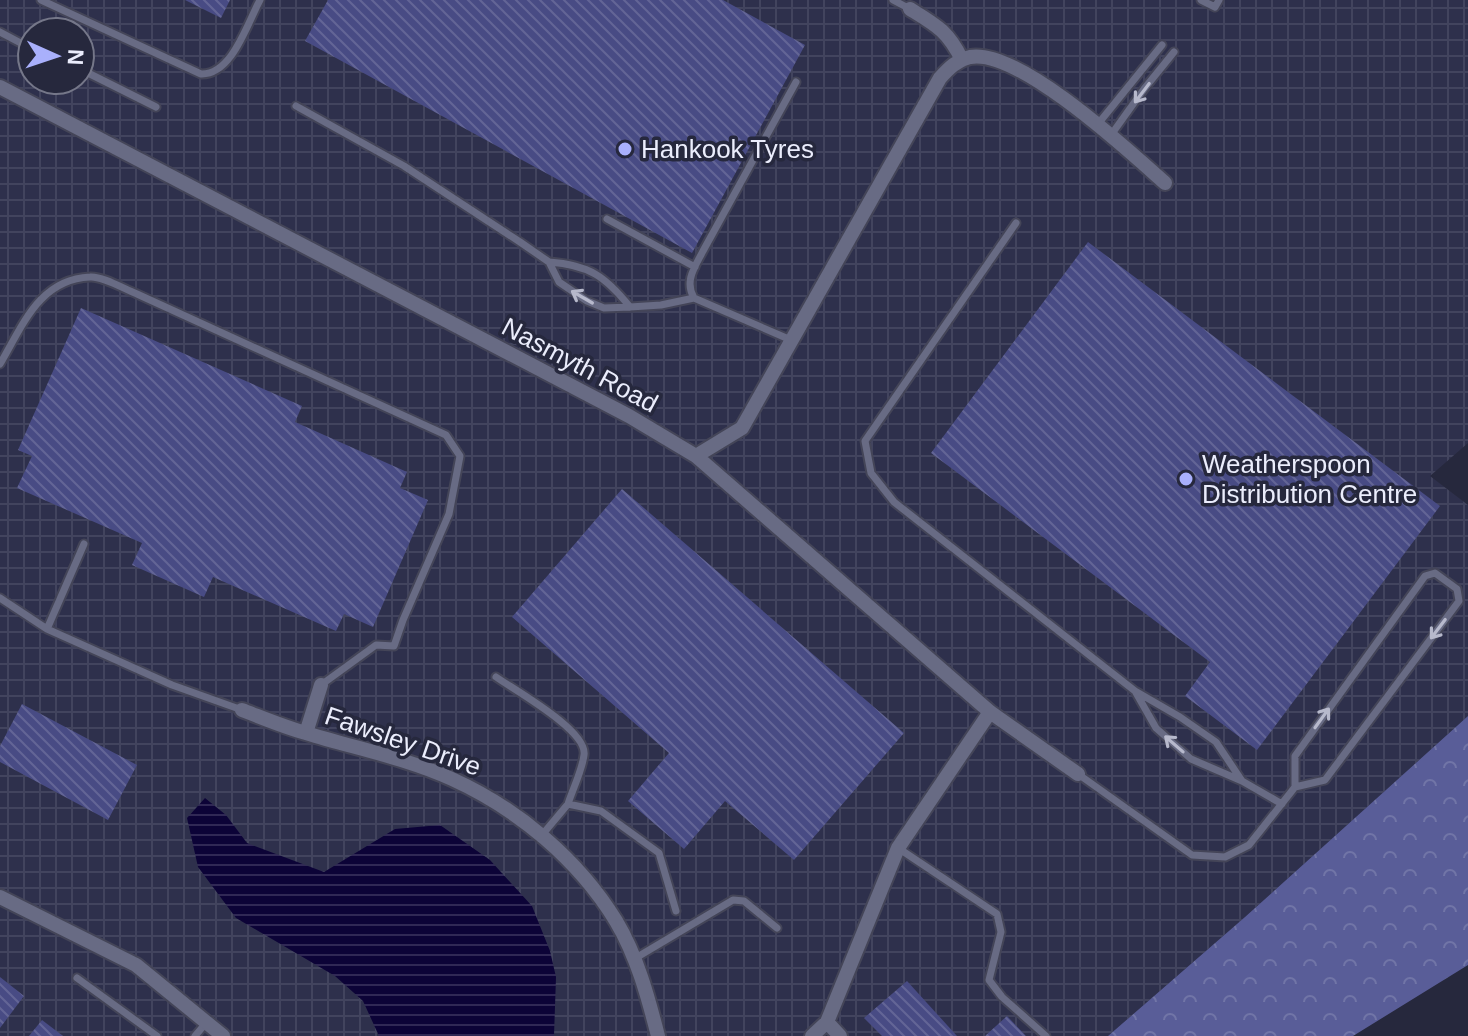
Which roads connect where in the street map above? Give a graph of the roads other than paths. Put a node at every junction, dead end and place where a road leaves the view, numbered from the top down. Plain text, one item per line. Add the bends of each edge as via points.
1 (41, 0) edge
2 (260, 0) edge
3 (893, 0) edge
4 (1201, 0) edge
5 (1219, 0) edge
6 (910, 9) joint
7 (1162, 45) dead end
8 (1174, 52) dead end
9 (962, 60) junction
10 (96, 77) edge
11 (796, 82) dead end
12 (0, 87) edge
13 (296, 106) dead end
14 (156, 107) dead end
15 (1098, 124) junction
16 (1111, 135) junction
17 (1165, 183) dead end
18 (607, 219) dead end
19 (1016, 223) dead end
20 (549, 262) junction
21 (695, 267) junction
22 (694, 298) junction
23 (630, 307) junction
24 (793, 341) junction
25 (0, 364) edge
26 (696, 456) junction
27 (84, 544) dead end
28 (0, 598) edge
29 (47, 629) junction
30 (496, 677) dead end
31 (321, 685) joint
32 (1135, 691) junction
33 (242, 710) joint
34 (990, 712) junction
35 (306, 733) junction
36 (1078, 774) joint
37 (1242, 781) junction
38 (1295, 787) junction
39 (568, 804) junction
40 (1282, 804) junction
41 (542, 835) junction
42 (898, 848) junction
43 (0, 897) edge
44 (676, 911) dead end
45 (777, 928) dead end
46 (634, 959) junction
47 (77, 978) dead end
48 (207, 1021) junction
49 (827, 1022) junction
50 (157, 1036) edge
51 (195, 1036) edge
52 (223, 1036) edge
53 (658, 1036) edge
54 (812, 1036) edge
55 (840, 1036) edge
56 (1046, 1036) edge

1 - 2 lane via 201,74 222,67
3 - 6 lane
4 - 5 lane via 1215,7
6 - 9 street via 941,27
7 - 15 lane
8 -> 16 lane
9 - 15 street via 990,57 1014,66
9 - 24 street via 940,78
10 - 14 lane
11 - 21 lane
12 - 26 street, Nasmyth Road
13 - 20 lane via 404,166
15 - 16 street
16 - 17 street
18 - 21 lane
19 - 32 lane via 865,441 871,473 894,502
20 - 23 lane via 575,264 596,275 613,285
23 -> 20 lane via 604,308 587,301 559,282
21 - 22 lane via 690,284
22 - 23 lane
22 - 24 lane
24 - 26 street via 742,428
25 - 31 lane via 35,305 52,287 92,276 446,435 460,456 449,514 399,637 394,646 376,645 365,651
26 - 34 street, Nasmyth Road
27 - 29 lane
28 - 29 lane
29 - 33 lane
30 - 39 lane via 572,730 583,745
31 - 35 street
32 - 37 lane via 1216,742
37 -> 32 lane via 1191,759 1156,728
33 - 35 street, Fawsley Drive
34 - 36 street, Nasmyth Road
34 - 42 street
35 - 41 street, Fawsley Drive via 449,777
36 - 40 lane via 1192,855 1225,857 1249,845
37 - 40 lane
38 -> 38 lane via 1295,756 1425,576 1435,573 1457,589 1459,601 1325,780
38 - 40 lane
39 - 41 lane
39 - 44 lane via 601,811 659,853
41 - 46 street, Fawsley Drive via 591,884
42 - 49 street
42 - 56 lane via 997,914 1001,932 989,980
43 - 48 street via 136,965
45 - 46 lane via 744,901 733,900
46 - 53 street, Fawsley Drive
47 - 50 lane
48 - 51 lane
48 - 52 street
49 - 54 street
49 - 55 street

